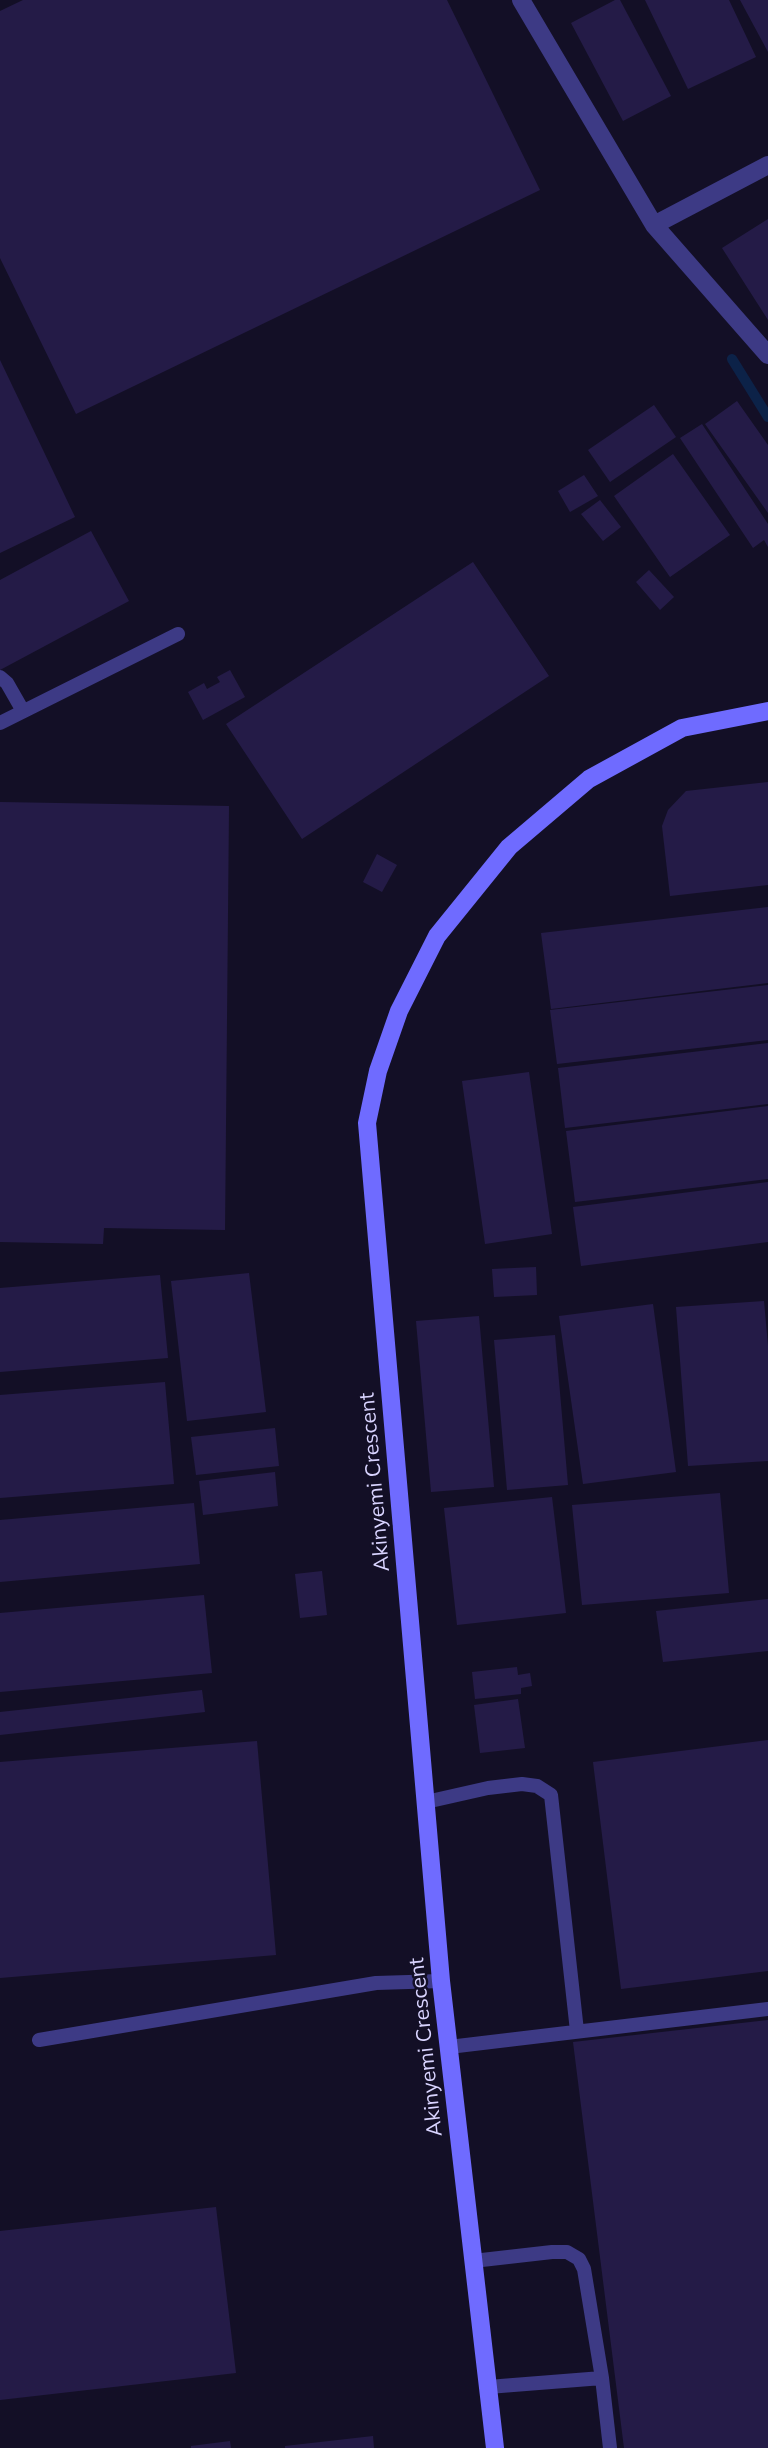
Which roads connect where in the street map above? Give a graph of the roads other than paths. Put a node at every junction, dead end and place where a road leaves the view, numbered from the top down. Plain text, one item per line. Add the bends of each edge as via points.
1 (521, 0) edge
2 (768, 165) edge
3 (654, 225) junction
4 (768, 355) edge
5 (178, 634) dead end
6 (0, 677) edge
7 (23, 711) junction
8 (768, 711) edge
9 (0, 723) edge
10 (426, 1801) junction
11 (441, 1981) junction
12 (768, 2009) edge
13 (577, 2031) junction
14 (38, 2040) dead end
15 (449, 2047) junction
16 (473, 2261) junction
17 (602, 2378) junction
18 (488, 2387) junction
19 (495, 2448) edge
20 (610, 2448) edge

1 - 3 street
2 - 3 street
3 - 4 street
5 - 7 lane
6 - 7 lane
7 - 9 lane
8 - 10 street, Akinyemi Crescent via 682,728 589,779 509,847 437,936 399,1011 378,1071 366,1123
10 - 11 street, Akinyemi Crescent
10 - 13 lane via 522,1784 551,1795
11 - 14 lane via 376,1983
11 - 15 street, Akinyemi Crescent
12 - 13 lane
13 - 15 lane
15 - 16 street, Akinyemi Crescent
16 - 17 lane via 552,2252 567,2252 579,2259
16 - 18 street, Akinyemi Crescent
17 - 18 lane
17 - 20 lane
18 - 19 street, Akinyemi Crescent

